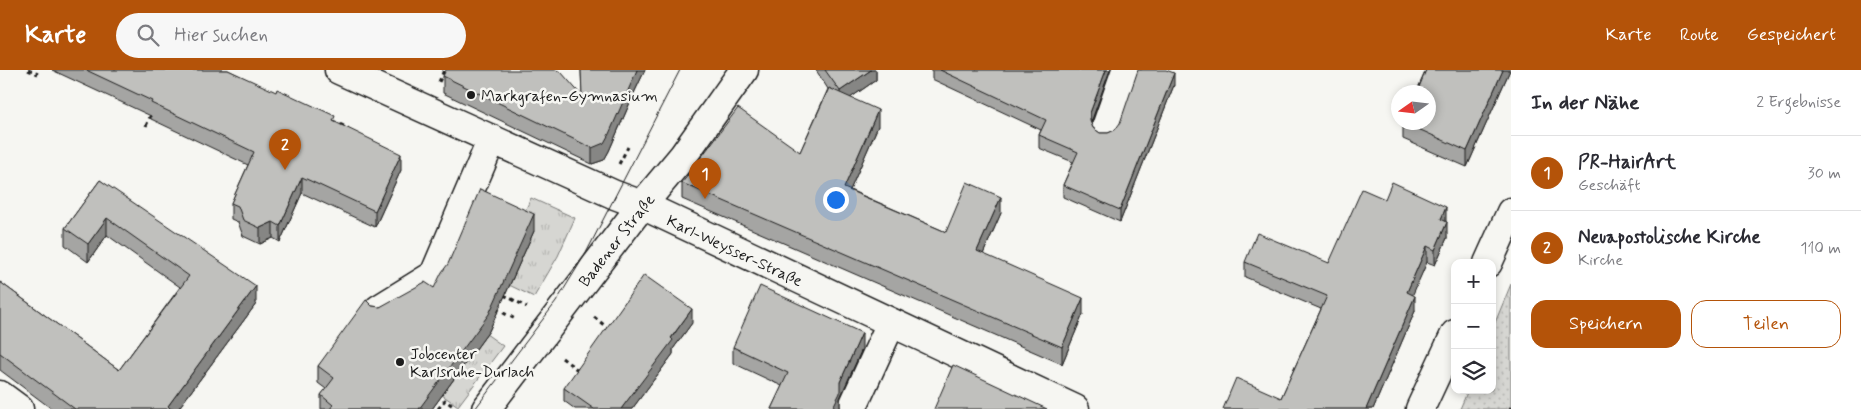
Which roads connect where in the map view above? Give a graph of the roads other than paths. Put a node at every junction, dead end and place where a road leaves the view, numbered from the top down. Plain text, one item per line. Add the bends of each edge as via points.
1 (340, 70) edge
2 (744, 70) edge
3 (1126, 70) edge
4 (1105, 130) dead end
5 (492, 139) junction
6 (642, 205) junction
7 (1511, 212) edge
8 (1490, 259) edge
9 (379, 308) edge
10 (891, 323) junction
11 (1451, 343) edge
12 (0, 395) edge
13 (854, 404) dead end
14 (19, 409) edge
15 (486, 409) edge
16 (1075, 409) edge
17 (1420, 409) edge

1 - 5 street, Karl-Weysser-Straße
2 - 6 street, Badener Straße via 683,156
3 - 4 street
5 - 6 street, Karl-Weysser-Straße
5 - 9 street via 434,275
6 - 10 street, Karl-Weysser-Straße
6 - 15 street, Badener Straße
7 - 8 street
10 - 13 street
10 - 16 street, Karl-Weysser-Straße
11 - 17 street
12 - 14 street

